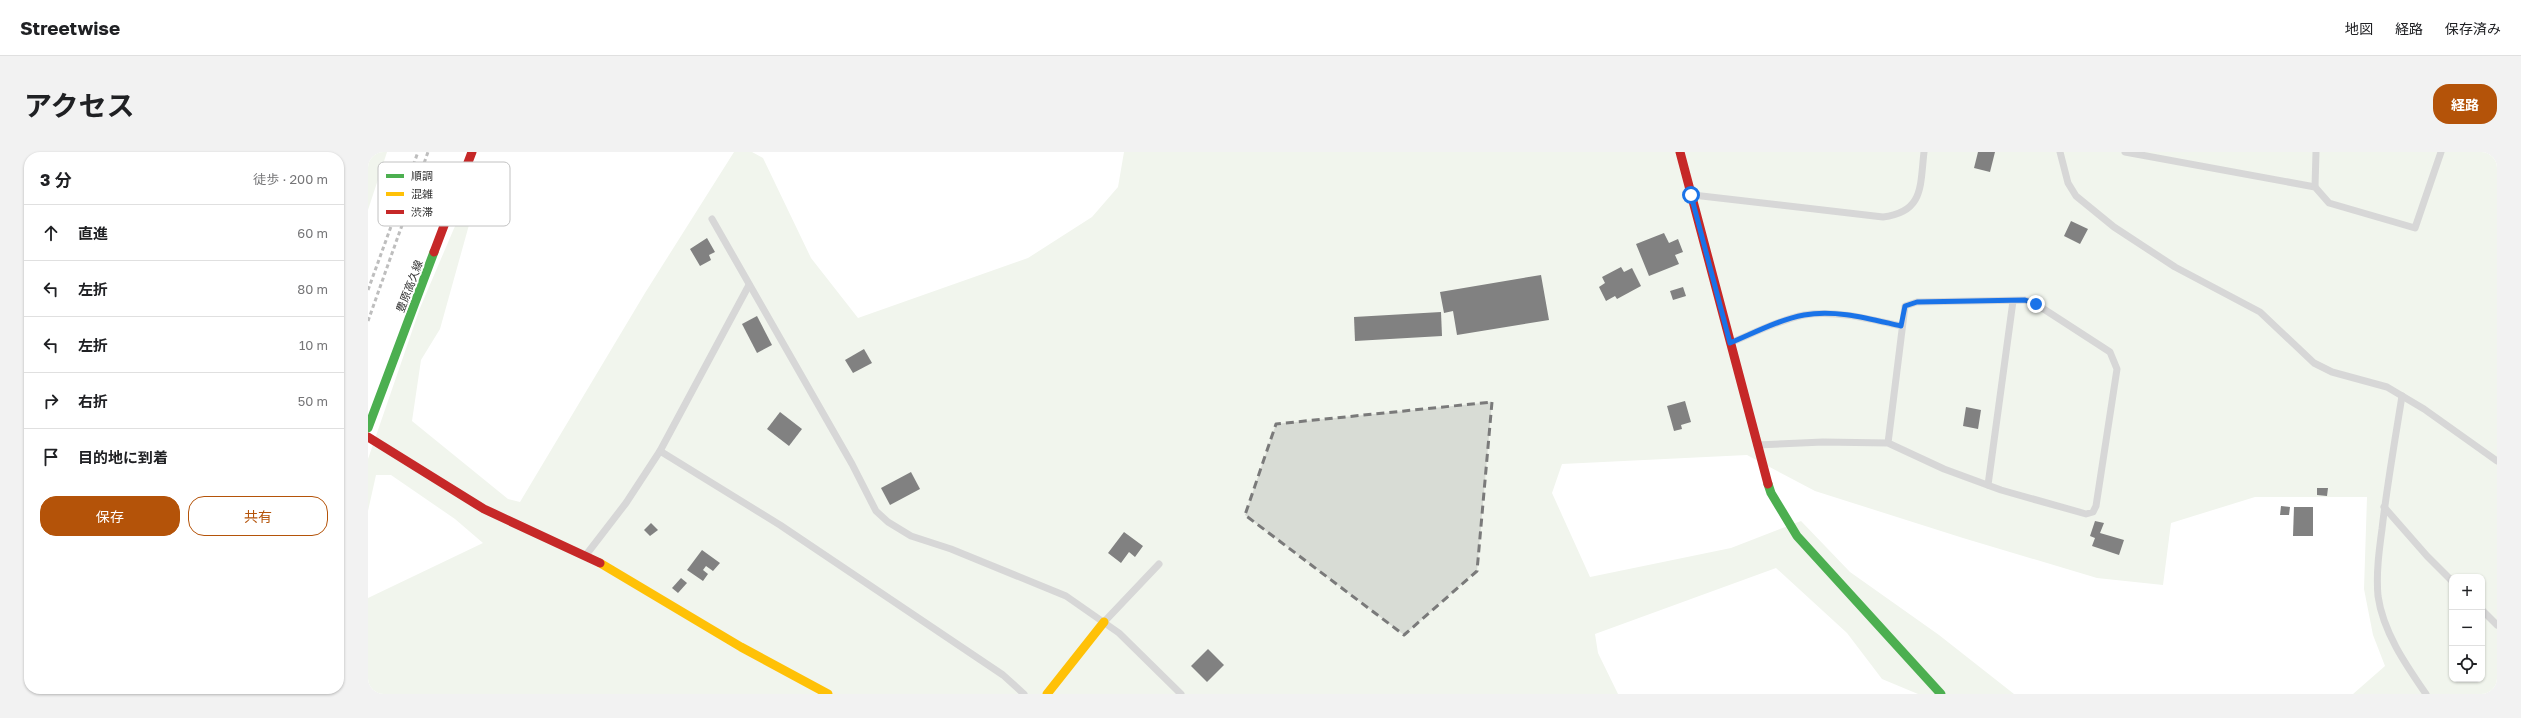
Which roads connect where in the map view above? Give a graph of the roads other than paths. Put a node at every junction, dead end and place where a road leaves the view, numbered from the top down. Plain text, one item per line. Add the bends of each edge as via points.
1 (472, 152) edge
2 (1680, 152) edge
3 (1924, 152) edge
4 (2060, 152) edge
5 (2125, 152) edge
6 (2316, 152) edge
7 (2441, 152) edge
8 (468, 162) edge
9 (2315, 187) junction
10 (1691, 195) junction
11 (712, 219) dead end
12 (444, 226) edge
13 (749, 285) junction
14 (2013, 301) junction
15 (1901, 326) junction
16 (1730, 343) junction
17 (2402, 396) junction
18 (368, 428) edge
19 (368, 437) edge
20 (1888, 443) junction
21 (1756, 445) junction
22 (660, 452) junction
23 (2497, 461) edge
24 (1988, 485) junction
25 (2384, 507) junction
26 (586, 555) junction
27 (1159, 564) dead end
28 (2449, 578) edge
29 (2485, 613) edge
30 (1104, 622) junction
31 (2497, 625) edge
32 (828, 694) edge
33 (1024, 694) edge
34 (1048, 694) edge
35 (1181, 694) edge
36 (1941, 694) edge
37 (2426, 694) edge

1 - 8 street, 豊原高久線
2 - 10 street
3 - 10 lane via 1919,192 1913,204 1900,214 1883,217
4 - 17 lane via 2068,183 2076,196 2114,227 2175,267 2260,312 2314,363 2332,372 2387,388
5 - 9 lane
6 - 9 lane
7 - 9 lane via 2415,228 2329,203
10 - 16 street
11 - 13 lane
12 - 18 street, 豊原高久線
13 - 22 lane
13 - 30 lane via 852,464 876,511 884,519 912,536 951,549 1066,596
14 - 15 lane via 1917,302 1905,306
14 - 24 lane
14 - 24 lane via 2025,300 2036,304 2110,352 2117,369 2093,512 2086,514
15 - 16 lane via 1852,316 1805,315
15 - 20 lane
16 - 21 street
17 - 23 lane
17 - 25 lane
19 - 26 street via 484,509
20 - 21 lane
20 - 24 lane via 1944,469
21 - 36 street via 1771,493 1797,536
22 - 26 lane via 626,503
22 - 33 lane via 780,525 1004,675
25 - 28 lane
25 - 37 lane via 2378,561 2378,596 2386,624 2401,657
26 - 32 street via 741,647
27 - 30 lane
29 - 31 lane
30 - 34 street
30 - 35 lane via 1119,633

